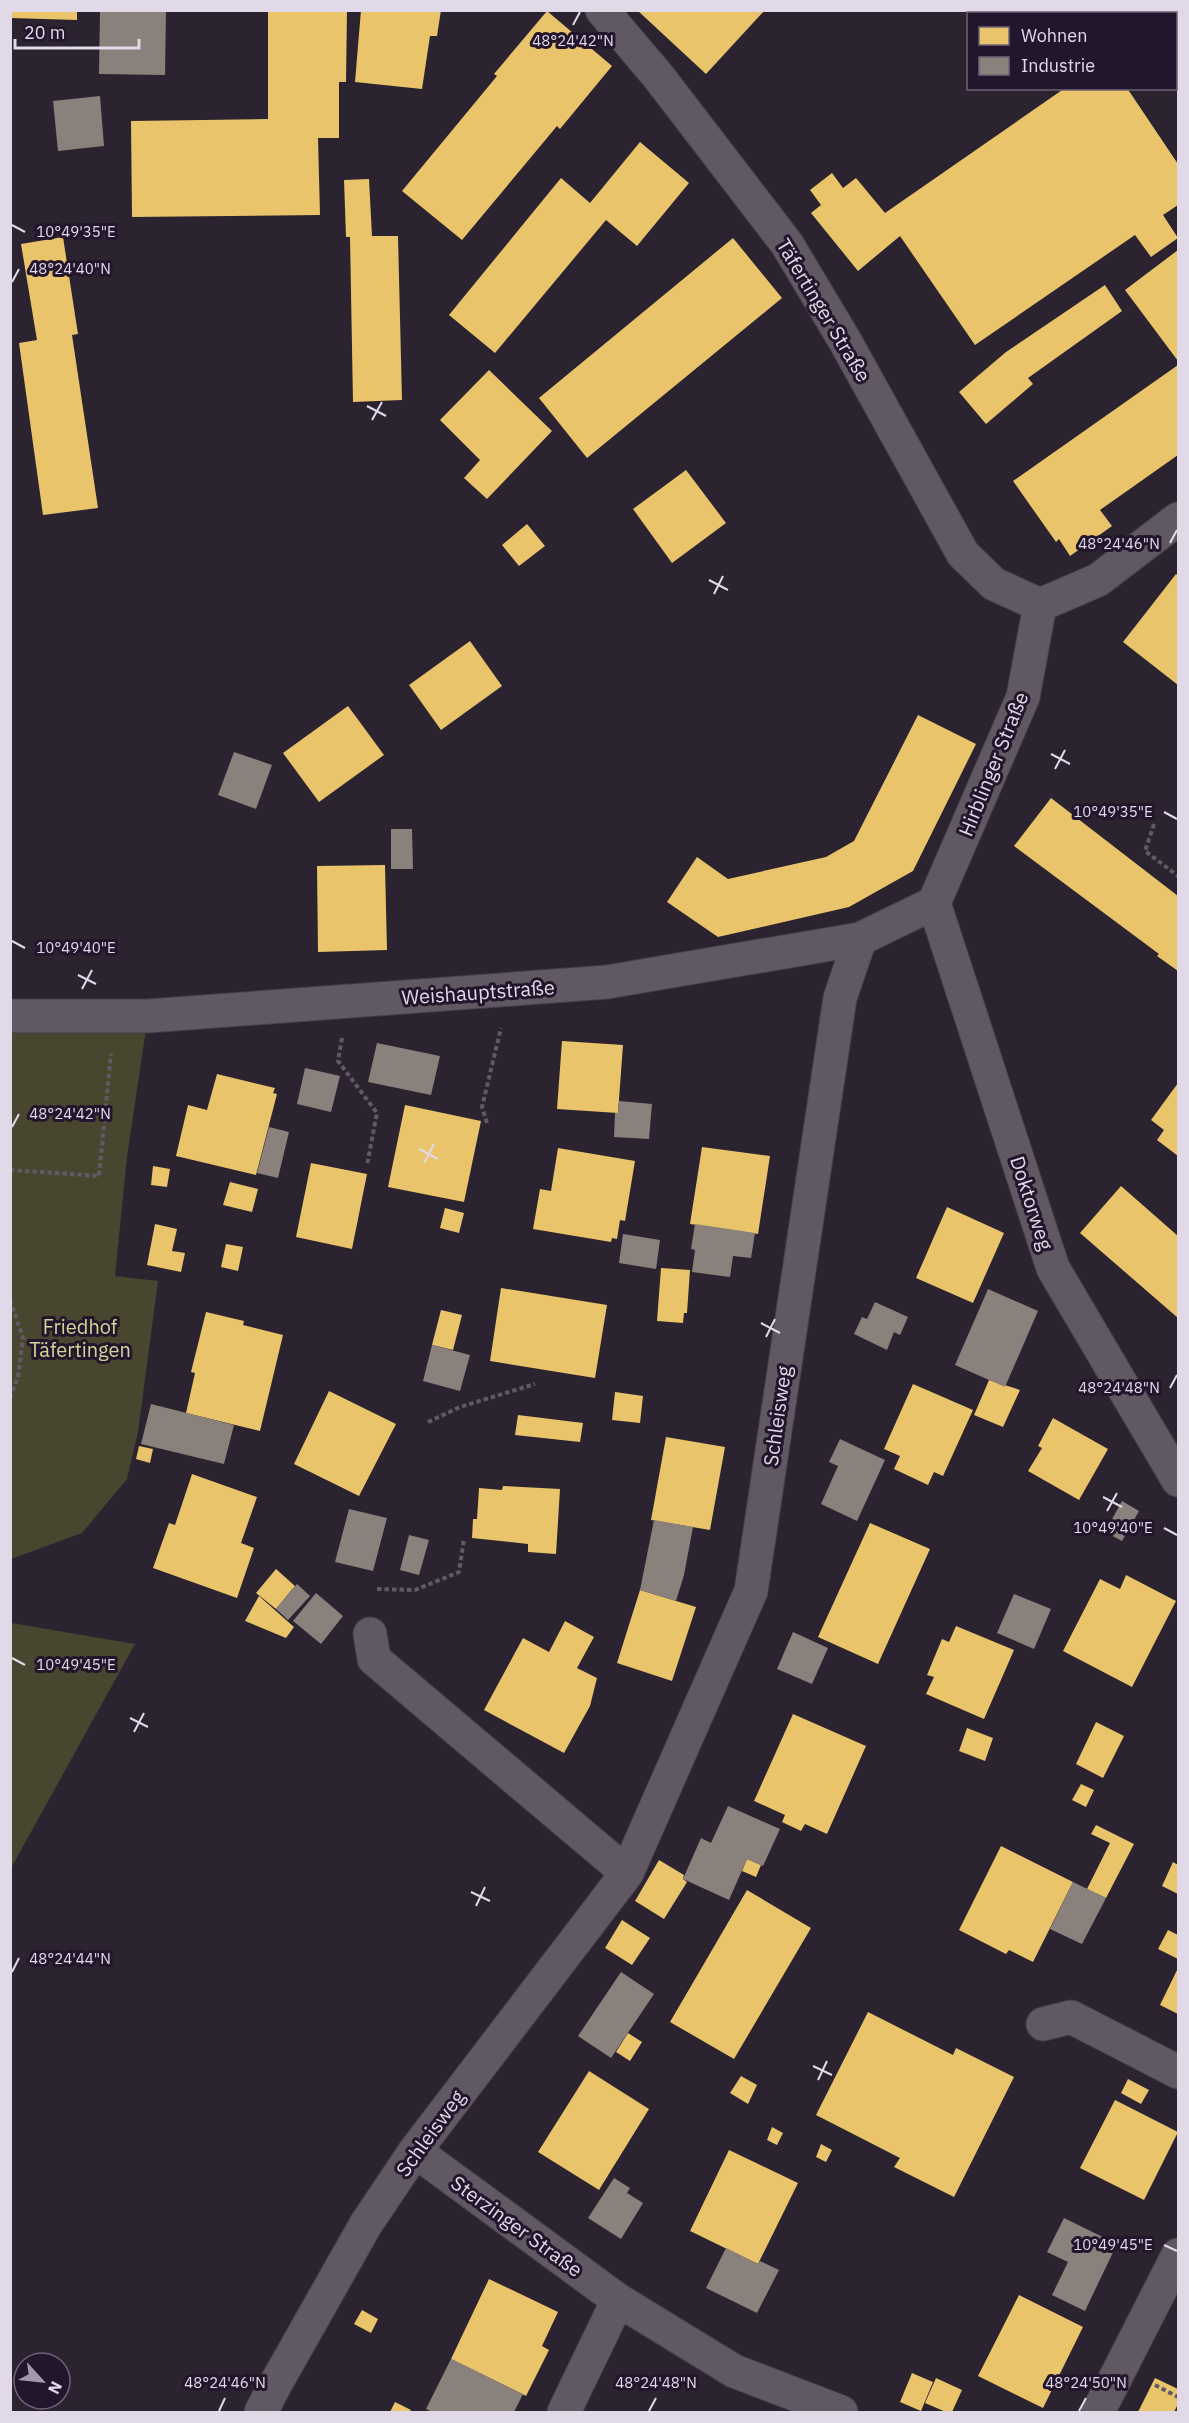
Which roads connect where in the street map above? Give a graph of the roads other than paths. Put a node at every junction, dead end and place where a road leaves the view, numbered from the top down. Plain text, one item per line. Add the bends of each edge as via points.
1 (602, 10) edge
2 (1179, 519) edge
3 (1040, 605) junction
4 (934, 903) junction
5 (860, 939) junction
6 (10, 1016) edge
7 (1179, 1480) edge
8 (370, 1634) dead end
9 (627, 1873) junction
10 (1043, 2024) dead end
11 (1179, 2072) edge
12 (415, 2151) junction
13 (1179, 2255) edge
14 (618, 2300) junction
15 (261, 2412) edge
16 (564, 2412) edge
17 (841, 2412) edge
18 (1098, 2412) edge

1 - 3 street, Täfertinger Straße via 787,244 963,554 994,584
2 - 3 street via 1098,580
3 - 4 street, Hirblinger Straße via 1023,697
4 - 5 street, Weishauptstraße
4 - 7 street, Doktorweg via 1053,1268
5 - 6 street, Weishauptstraße via 607,982 114,1018
5 - 9 street, Schleisweg via 840,998 751,1592
8 - 9 street via 374,1659
9 - 12 street, Schleisweg
10 - 11 street via 1071,2017
12 - 14 street, Sterzinger Straße
12 - 15 street, Schleisweg via 366,2224
13 - 18 street
14 - 16 street
14 - 17 street, Sterzinger Straße via 734,2372

